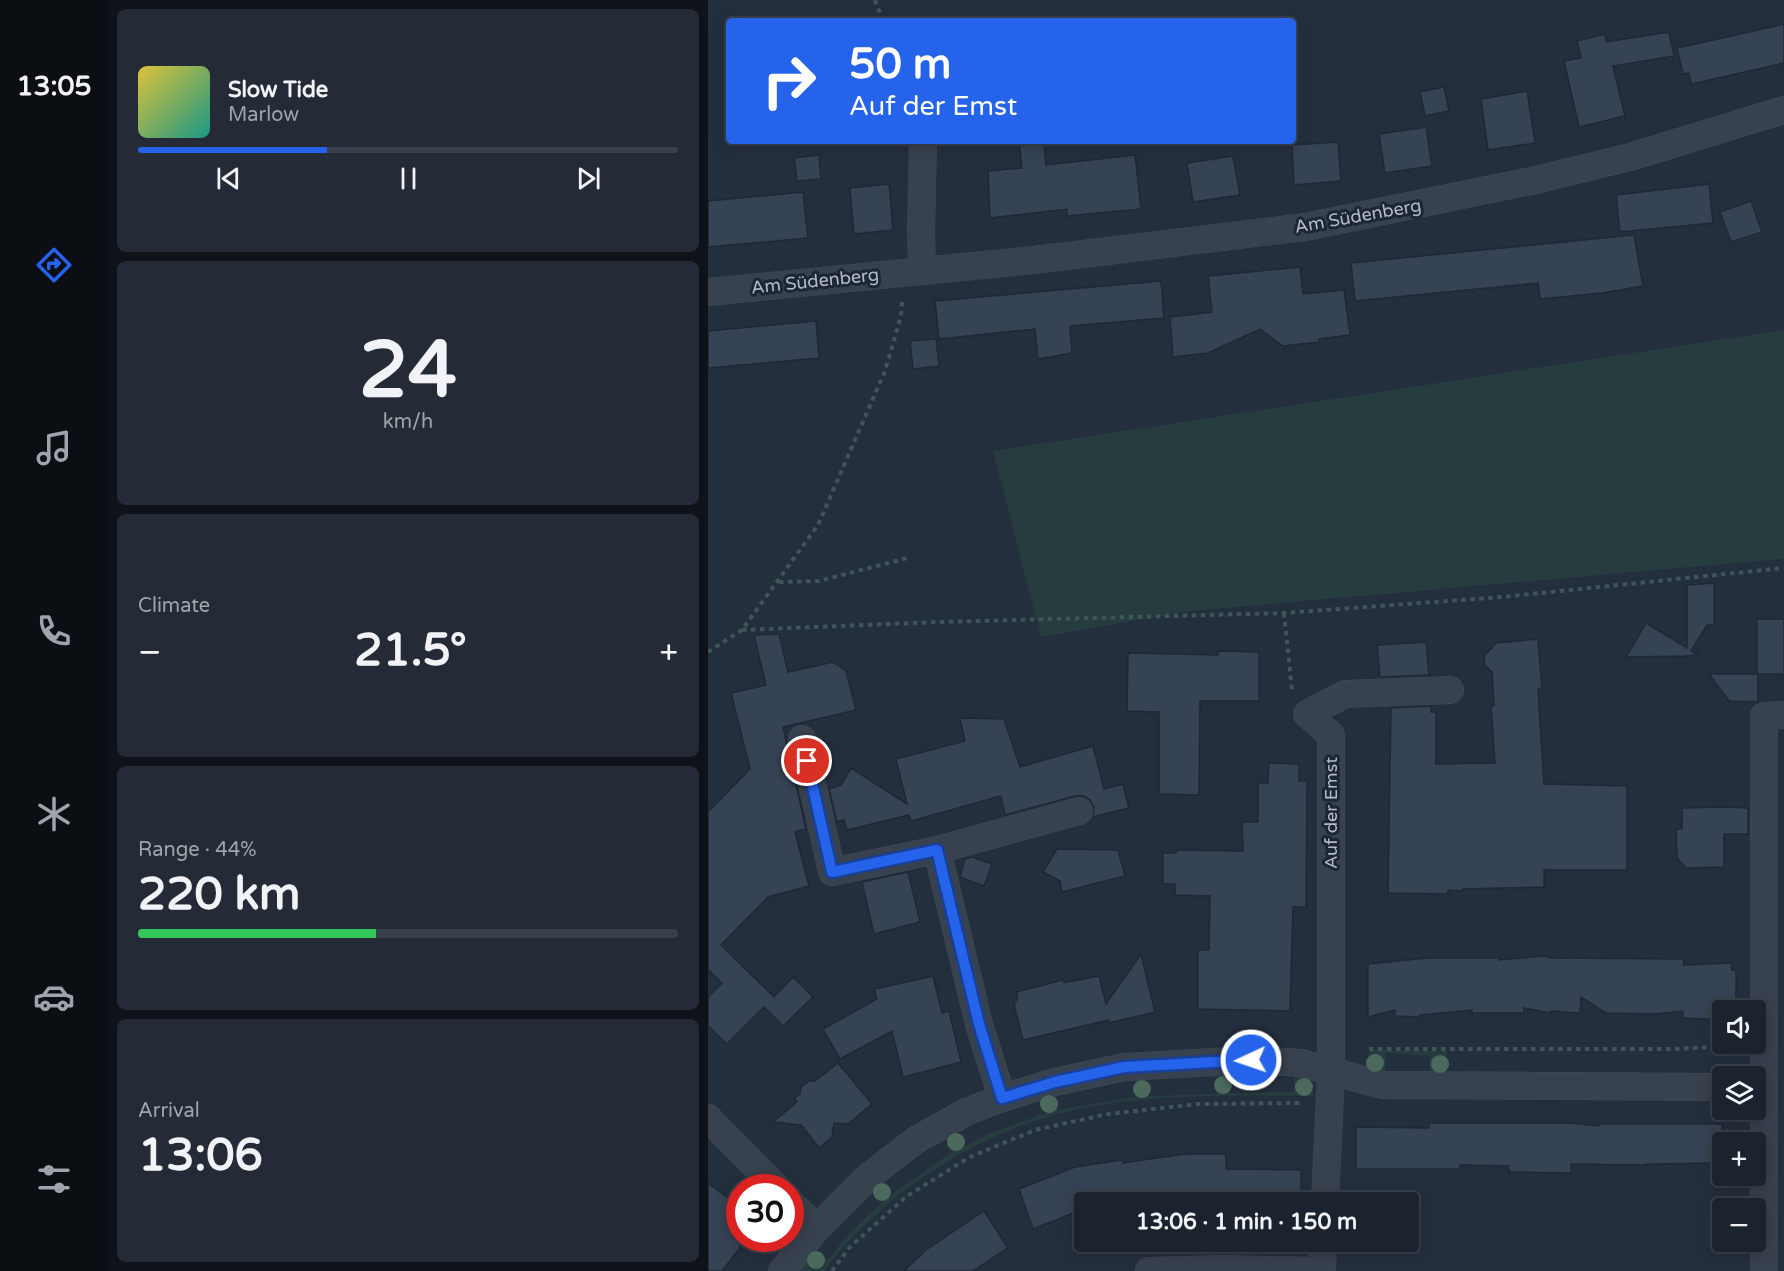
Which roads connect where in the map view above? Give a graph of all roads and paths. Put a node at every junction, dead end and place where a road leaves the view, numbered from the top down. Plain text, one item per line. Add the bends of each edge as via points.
1 (875, 0) edge
2 (883, 18) edge
3 (1784, 110) edge
4 (923, 144) edge
5 (913, 271) junction
6 (708, 292) edge
7 (911, 557) dead end
8 (1784, 568) edge
9 (778, 582) junction
10 (1284, 613) junction
11 (742, 630) junction
12 (708, 652) edge
13 (1450, 690) dead end
14 (1307, 714) junction
15 (1784, 716) edge
16 (802, 739) dead end
17 (1079, 811) dead end
18 (937, 850) junction
19 (1765, 1000) edge
20 (1712, 1047) edge
21 (1368, 1049) dead end
22 (1331, 1071) junction
23 (1712, 1086) edge
24 (1002, 1098) junction
25 (1330, 1102) junction
26 (708, 1118) edge
27 (1766, 1120) edge
28 (763, 1174) edge
29 (1326, 1192) edge
30 (804, 1215) edge
31 (817, 1228) junction
32 (1323, 1252) edge
33 (783, 1271) edge
34 (832, 1271) edge
35 (1149, 1271) edge
36 (1315, 1271) edge
37 (1322, 1271) edge
38 (1764, 1271) edge

1 - 2 path
3 - 5 street, Am Südenberg via 1609,162 1317,225
4 - 5 street via 921,232
5 - 6 street, Am Südenberg
5 - 9 path via 885,371 818,525
7 - 9 path via 819,581
8 - 10 path via 1502,597
9 - 11 path
10 - 11 path
10 - 14 path via 1293,703
11 - 12 path
13 - 14 street via 1346,694
14 - 22 street, Auf der Emst via 1331,735
15 - 19 street via 1764,716
16 - 18 street via 832,872
17 - 18 street
18 - 24 street via 979,1024
20 - 21 path
22 - 23 street via 1382,1085
22 - 24 street via 1301,1063 1251,1060 1124,1067
22 - 25 street, Auf der Emst
24 - 31 street via 966,1112 916,1140 869,1176
25 - 29 street, Auf der Emst
25 - 34 path via 1197,1104 1108,1114 1035,1130 970,1156 907,1196 850,1247
26 - 28 street
27 - 38 street
30 - 31 street
31 - 33 street
32 - 37 street
35 - 36 street

